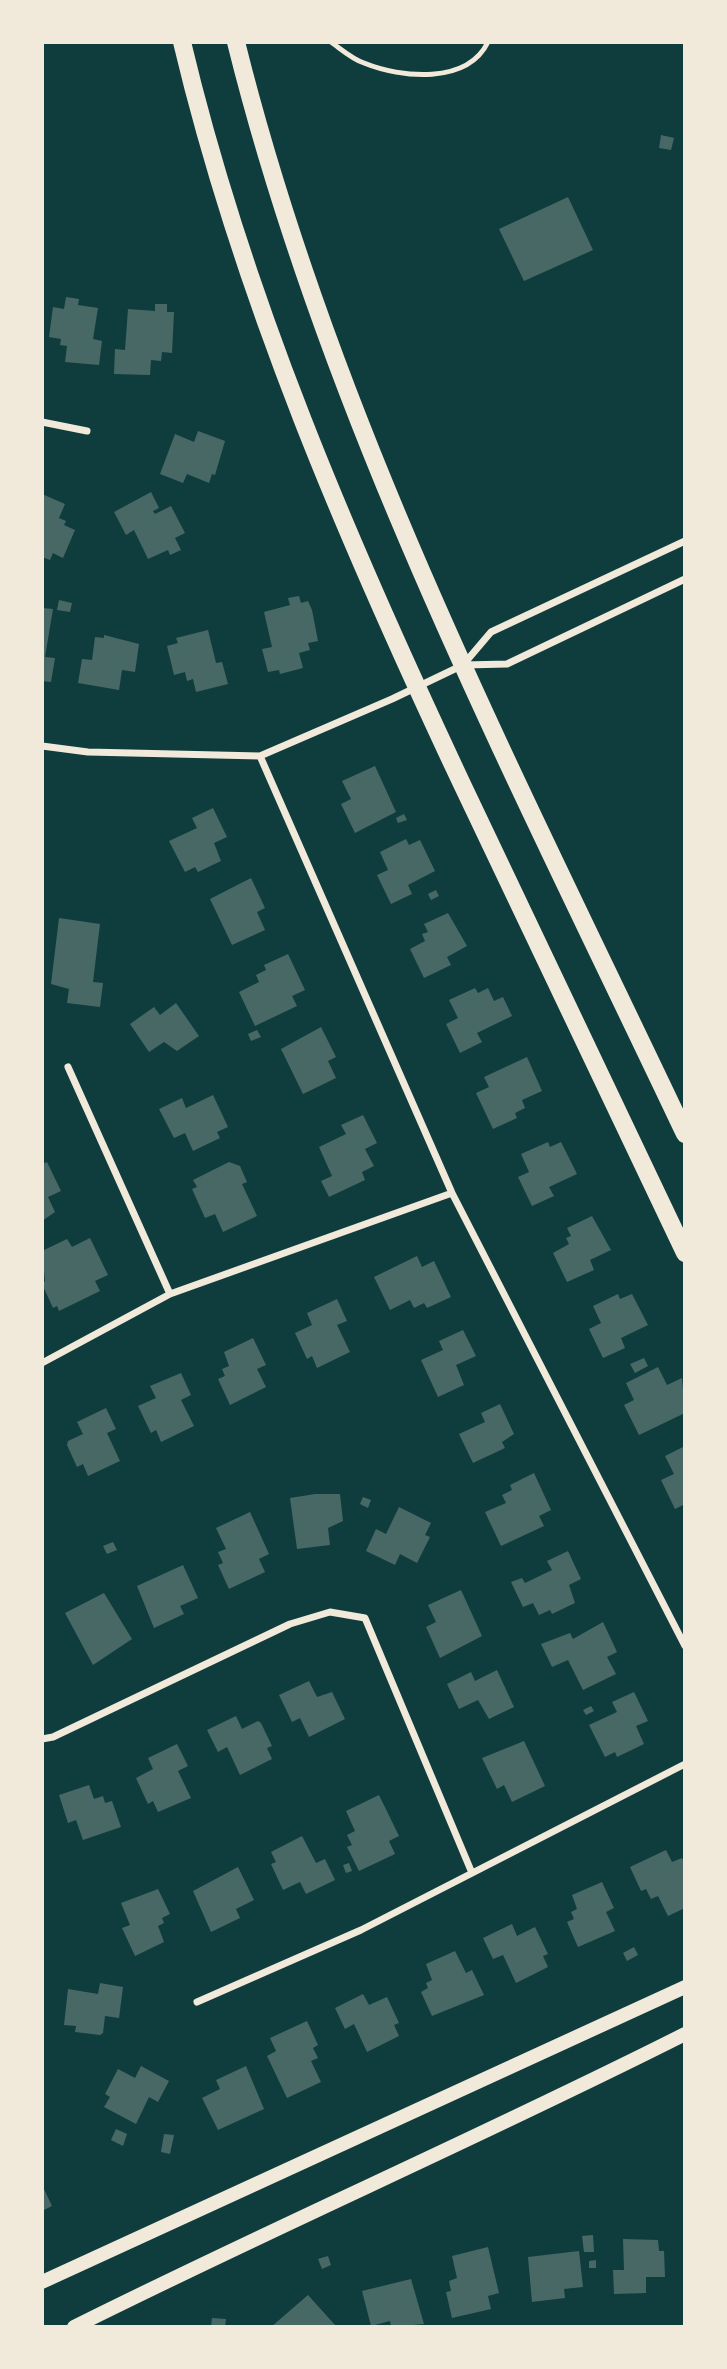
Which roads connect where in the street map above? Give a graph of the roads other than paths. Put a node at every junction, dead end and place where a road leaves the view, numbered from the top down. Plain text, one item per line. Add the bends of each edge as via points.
1 (182, 42) edge
2 (236, 42) edge
3 (331, 42) edge
4 (488, 42) edge
5 (42, 422) edge
6 (86, 431) dead end
7 (685, 541) edge
8 (685, 579) edge
9 (463, 665) junction
10 (417, 687) junction
11 (42, 746) edge
12 (260, 756) junction
13 (68, 1067) dead end
14 (685, 1134) edge
15 (452, 1193) junction
16 (685, 1253) edge
17 (170, 1294) junction
18 (42, 1363) edge
19 (685, 1646) edge
20 (42, 1739) edge
21 (685, 1764) edge
22 (472, 1873) junction
23 (685, 1987) edge
24 (197, 2002) dead end
25 (685, 2034) edge
26 (42, 2282) edge
27 (74, 2327) edge

1 - 10 main road via 224,192 288,381 357,555
2 - 9 main road via 276,184 327,334
3 - 4 lane via 363,63 415,75 449,72 470,64
5 - 6 street
7 - 9 street via 491,632
8 - 9 street via 507,664
9 - 10 street
9 - 14 main road
10 - 12 street
10 - 16 main road
11 - 12 street via 88,752
12 - 15 street
13 - 17 street
15 - 17 street
15 - 19 street
17 - 18 street
20 - 22 street via 290,1625 330,1612 365,1618
21 - 22 street
22 - 24 street via 361,1930
23 - 26 main road
25 - 27 main road via 521,2117 246,2241

